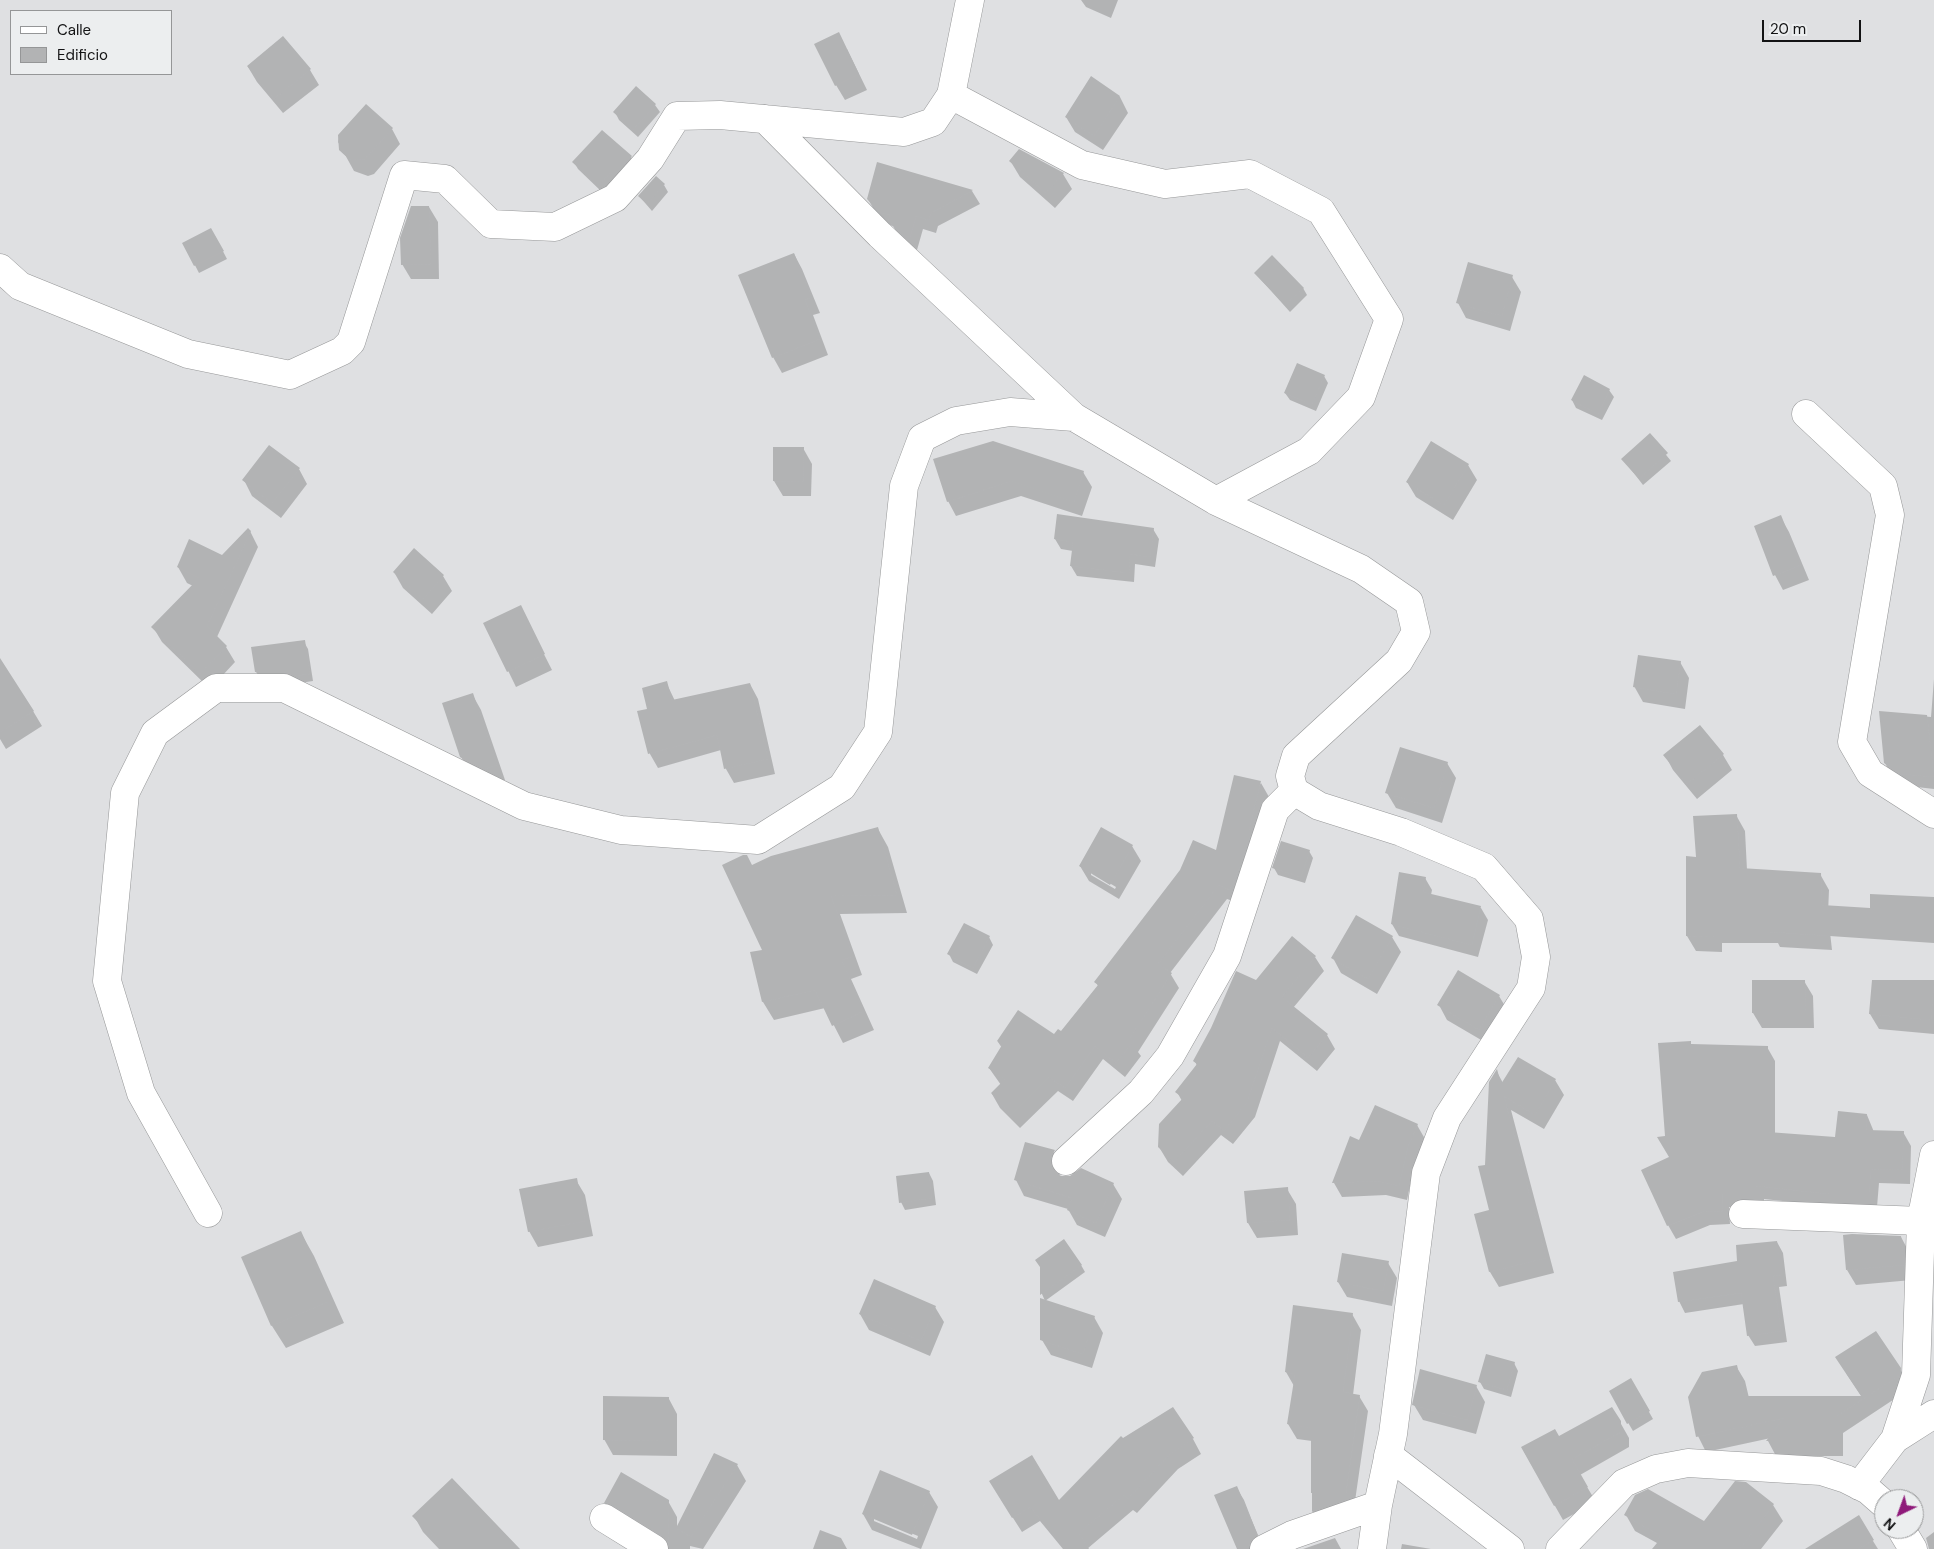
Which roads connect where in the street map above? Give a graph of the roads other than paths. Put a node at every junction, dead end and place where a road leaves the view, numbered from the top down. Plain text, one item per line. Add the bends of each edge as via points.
1 (970, 0) edge
2 (951, 95) junction
3 (765, 119) junction
4 (0, 268) edge
5 (1806, 414) dead end
6 (1074, 417) junction
7 (1216, 501) junction
8 (1294, 791) junction
9 (1934, 814) edge
10 (1934, 1155) edge
11 (1066, 1161) dead end
12 (208, 1213) dead end
13 (1743, 1214) dead end
14 (1921, 1221) junction
15 (1934, 1414) edge
16 (1895, 1439) junction
17 (1388, 1455) junction
18 (1859, 1486) junction
19 (1874, 1495) edge
20 (1378, 1504) junction
21 (604, 1518) dead end
22 (654, 1549) edge
23 (1264, 1549) edge
24 (1372, 1549) edge
25 (1510, 1549) edge
26 (1560, 1549) edge

1 - 2 street
2 - 3 street via 933,122 904,132
2 - 7 street via 1082,164 1165,184 1250,174 1321,211 1389,319 1361,397 1309,450
3 - 4 street via 677,116 650,159 614,198 555,227 491,224 445,179 404,175 351,342 342,351 290,375 188,354 20,286
3 - 6 street via 880,235
5 - 9 street via 1883,486 1890,515 1852,742 1870,773
6 - 7 street
6 - 12 street via 1010,412 956,421 922,438 904,486 878,732 842,787 758,840 621,830 524,806 284,688 216,688 155,733 125,793 107,981 141,1093
7 - 8 street via 1361,569 1409,602 1416,632 1399,661 1296,756 1290,776
8 - 11 street via 1275,810 1227,956 1170,1056 1142,1092
8 - 17 street via 1320,806 1401,832 1484,867 1529,919 1536,957 1532,988 1447,1118 1426,1173
10 - 14 street
13 - 14 street
14 - 16 street via 1916,1375
15 - 16 street
16 - 18 street
17 - 20 street
17 - 25 street
18 - 19 street
18 - 26 street via 1822,1471 1688,1463 1656,1469 1624,1483
20 - 23 street via 1292,1535
20 - 24 street
21 - 22 street

